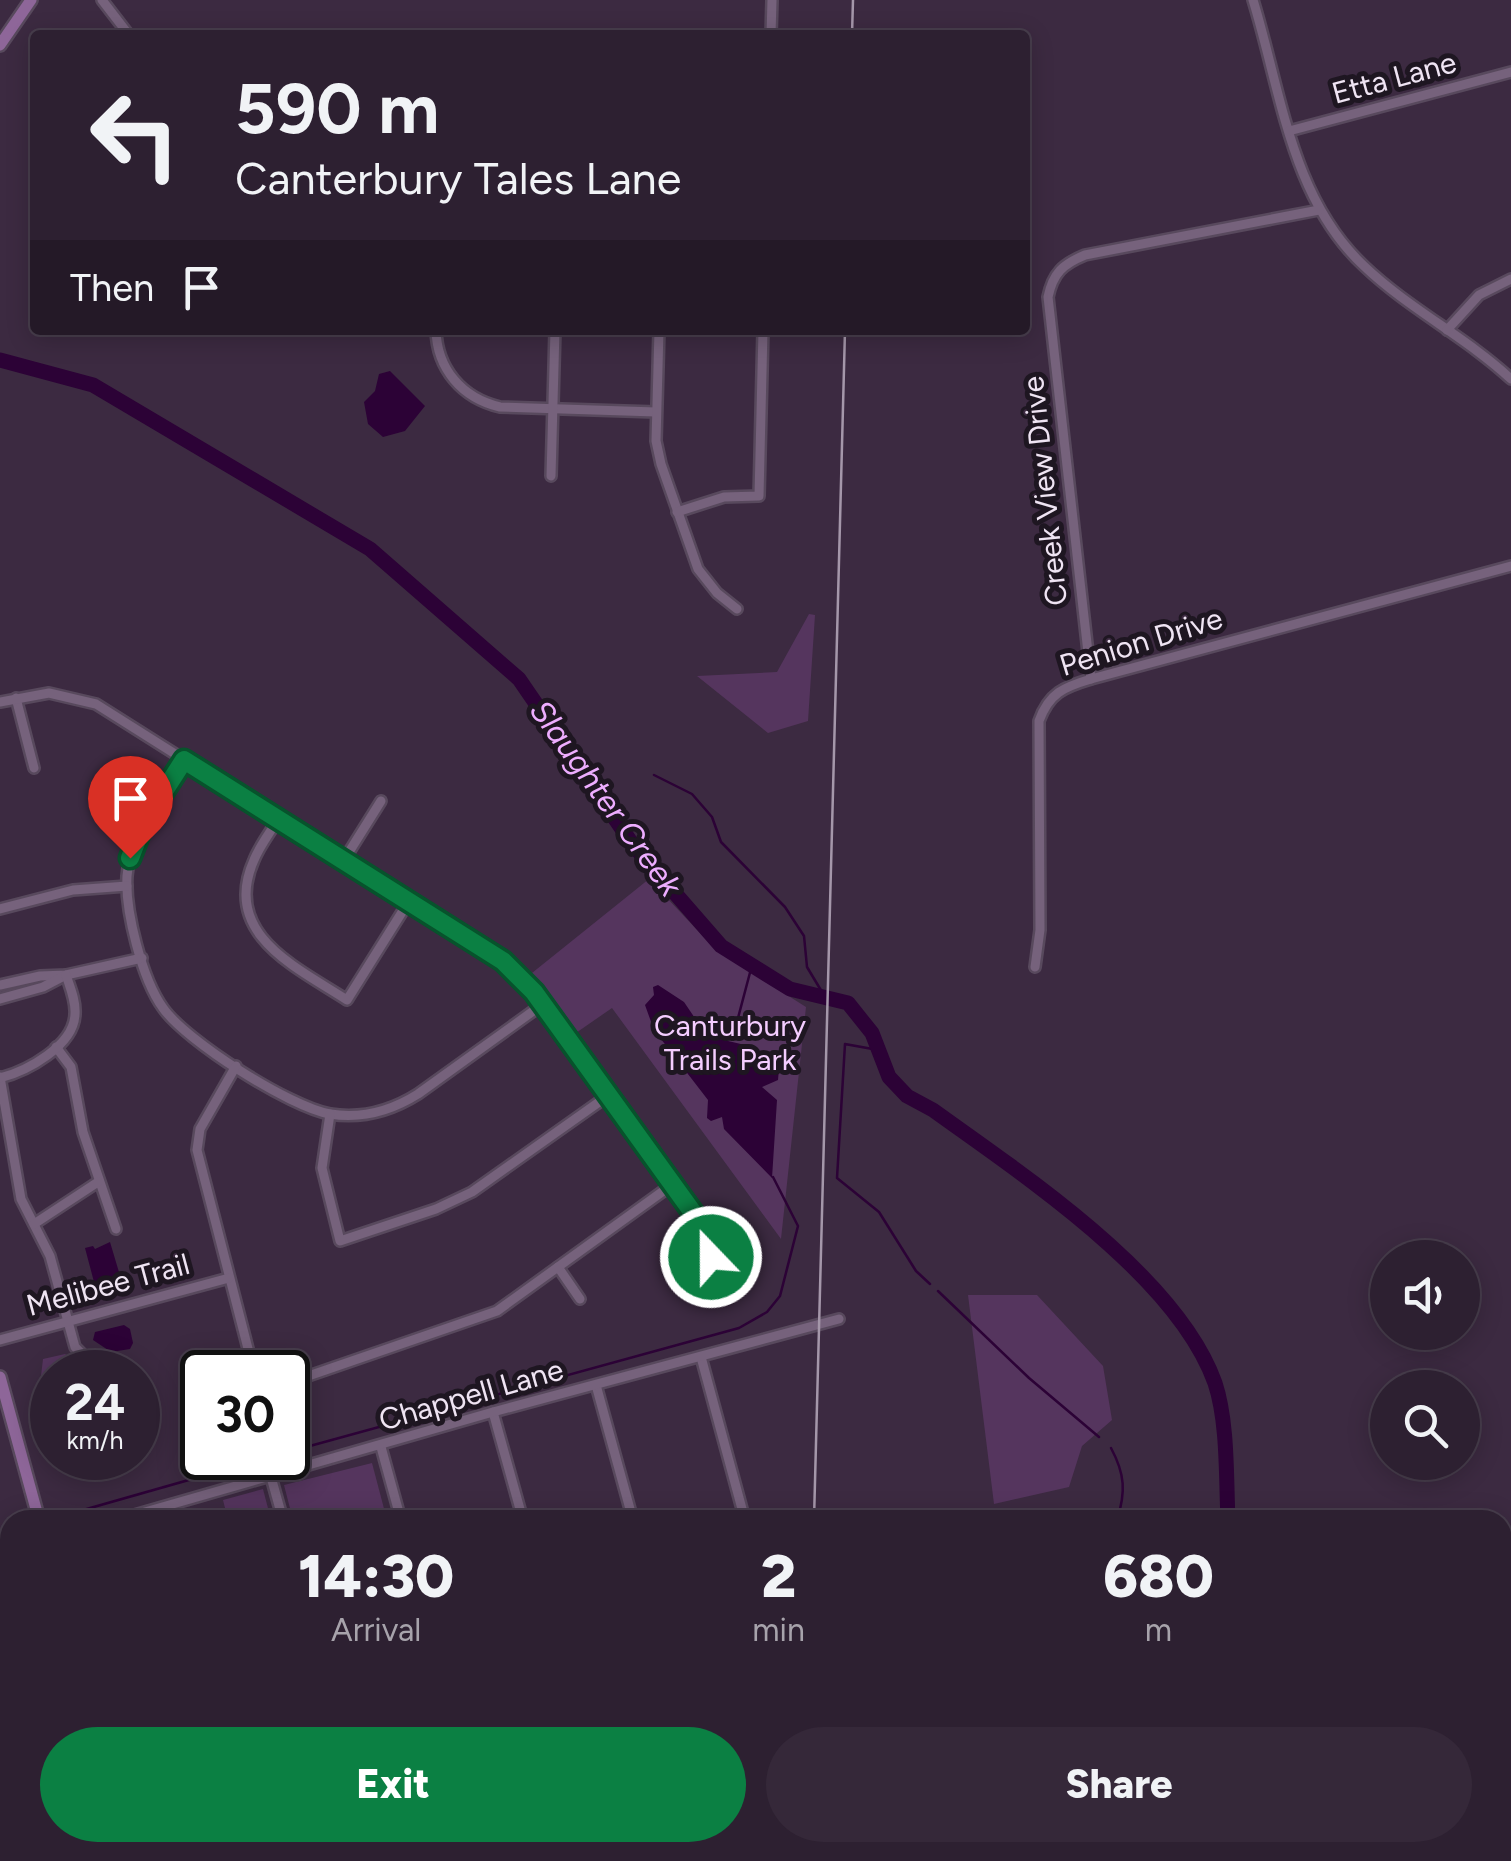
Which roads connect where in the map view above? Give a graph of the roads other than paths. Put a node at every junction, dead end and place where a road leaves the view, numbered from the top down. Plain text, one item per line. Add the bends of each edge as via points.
1 (31, 0) edge
2 (102, 0) edge
3 (772, 0) edge
4 (1252, 0) edge
5 (125, 30) edge
6 (771, 30) edge
7 (0, 45) edge
8 (1511, 72) edge
9 (1289, 130) junction
10 (1320, 210) junction
11 (1511, 279) edge
12 (1447, 330) junction
13 (437, 335) edge
14 (555, 335) edge
15 (658, 335) edge
16 (763, 335) edge
17 (1511, 378) edge
18 (553, 409) junction
19 (656, 412) junction
20 (551, 476) dead end
21 (677, 512) junction
22 (1511, 566) edge
23 (737, 609) dead end
24 (1091, 679) junction
25 (16, 698) junction
26 (0, 702) edge
27 (184, 760) junction
28 (34, 768) dead end
29 (381, 801) dead end
30 (278, 820) junction
31 (344, 860) junction
32 (127, 886) junction
33 (409, 901) junction
34 (0, 909) edge
35 (142, 958) junction
36 (1035, 967) dead end
37 (66, 975) junction
38 (0, 984) edge
39 (0, 999) edge
40 (543, 1004) junction
41 (56, 1047) junction
42 (236, 1066) junction
43 (0, 1077) edge
44 (609, 1095) junction
45 (330, 1114) junction
46 (98, 1182) junction
47 (674, 1184) junction
48 (34, 1224) junction
49 (116, 1229) dead end
50 (558, 1268) junction
51 (704, 1270) dead end
52 (229, 1278) junction
53 (580, 1299) dead end
54 (839, 1319) dead end
55 (67, 1321) junction
56 (0, 1340) edge
57 (78, 1350) edge
58 (248, 1350) edge
59 (700, 1357) junction
60 (310, 1376) edge
61 (0, 1378) edge
62 (596, 1385) junction
63 (493, 1412) junction
64 (381, 1447) junction
65 (310, 1466) edge
66 (257, 1480) edge
67 (272, 1480) edge
68 (161, 1508) joint
69 (36, 1510) edge
70 (154, 1510) edge
71 (280, 1510) edge
72 (397, 1510) edge
73 (520, 1510) edge
74 (631, 1510) edge
75 (742, 1510) edge

1 - 7 main road
2 - 5 street
3 - 6 street
4 - 9 street
8 - 9 street, Etta Lane
9 - 10 street
10 - 12 street via 1362,265
10 - 24 street, Creek View Drive via 1085,255 1056,272 1048,297
11 - 12 street via 1478,295
12 - 17 street
13 - 18 street via 440,359 466,392 500,407
14 - 18 street
15 - 19 street
16 - 21 street via 759,496
18 - 19 street
18 - 20 street
19 - 21 street via 658,452
21 - 23 street via 698,569
22 - 24 street, Penion Drive
24 - 36 street, Penion Drive via 1051,696 1038,721
25 - 26 street
25 - 27 street via 85,700
25 - 28 street
27 - 30 street
27 - 32 street via 138,834
29 - 31 street
30 - 31 street
30 - 33 street via 249,872 252,922 270,948 346,1000
31 - 33 street
32 - 34 street via 73,890
32 - 35 street
33 - 40 street via 503,961
35 - 37 street
35 - 42 street via 166,1012
37 - 38 street
37 - 39 street
37 - 41 street via 76,1016
40 - 44 street
40 - 45 street via 408,1100 375,1113
41 - 43 street via 34,1066
41 - 46 street via 71,1067
42 - 45 street via 302,1106
42 - 52 street via 198,1140
43 - 48 street via 21,1199
44 - 45 street via 472,1192 340,1241 322,1178
44 - 47 street
46 - 48 street
46 - 49 street
47 - 50 street
47 - 51 street via 709,1237
48 - 55 street
50 - 53 street
50 - 60 street via 488,1315
52 - 55 street, Melibee Trail
52 - 58 street
54 - 59 street, Chappell Lane
55 - 56 street, Melibee Trail
55 - 57 street
59 - 62 street, Chappell Lane
59 - 75 street
61 - 69 main road
62 - 63 street, Chappell Lane
62 - 74 street
63 - 64 street, Chappell Lane
63 - 73 street
64 - 65 street, Chappell Lane
64 - 72 street
66 - 68 street, Chappell Lane
67 - 71 street
68 - 70 street, Chappell Lane

